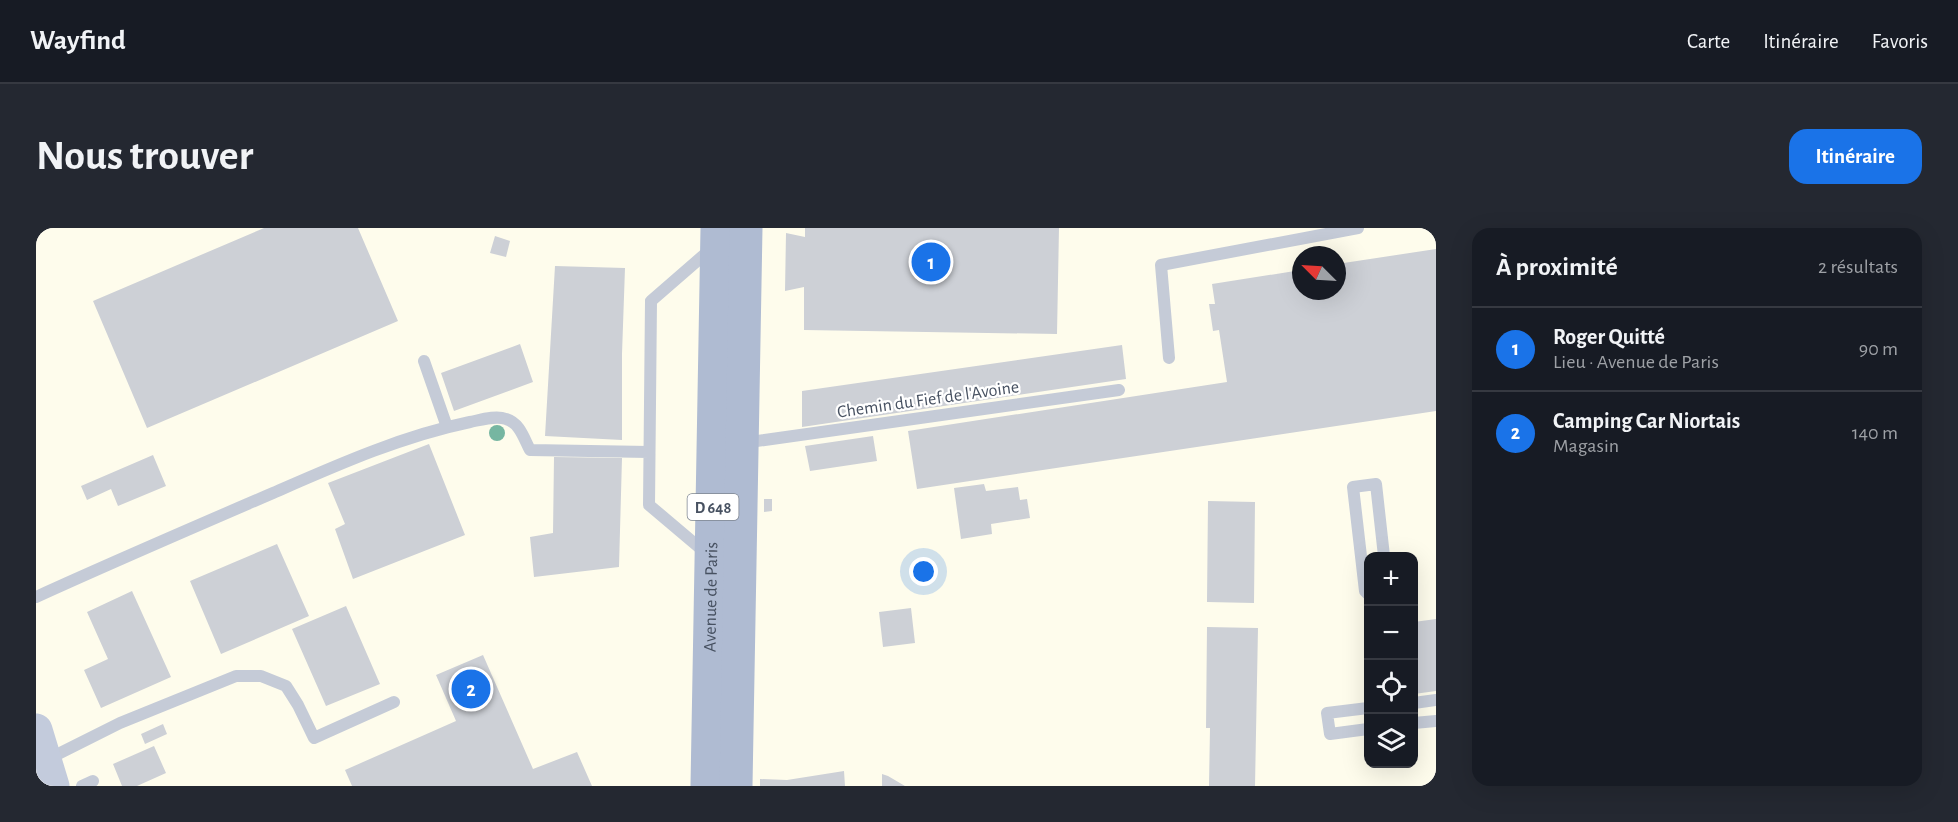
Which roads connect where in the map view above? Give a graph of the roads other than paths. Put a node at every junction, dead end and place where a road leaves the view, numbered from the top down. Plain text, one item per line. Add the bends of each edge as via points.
1 (746, 228) edge
2 (1358, 228) edge
3 (717, 236) edge
4 (1169, 358) dead end
5 (424, 362) dead end
6 (1119, 390) dead end
7 (447, 427) junction
8 (741, 443) junction
9 (649, 452) junction
10 (1384, 552) edge
11 (712, 558) junction
12 (1364, 582) edge
13 (36, 597) edge
14 (1436, 700) edge
15 (394, 702) dead end
16 (1418, 702) edge
17 (1364, 708) edge
18 (1436, 721) edge
19 (1418, 723) edge
20 (36, 730) edge
21 (1364, 730) edge
22 (49, 773) edge
23 (707, 786) edge
24 (736, 786) edge

1 - 8 main road, Avenue de Paris / D 648
2 - 4 lane via 1161,265
3 - 9 lane via 651,301
3 - 11 main road, Avenue de Paris / D 648
5 - 7 lane
6 - 8 lane, Chemin du Fief de l'Avoine
7 - 9 lane via 504,418 520,430 530,450
7 - 13 lane via 354,458
8 - 24 main road, Avenue de Paris / D 648
9 - 11 lane via 649,505
10 - 12 lane via 1376,483 1353,487
11 - 23 main road, Avenue de Paris / D 648
14 - 16 lane
15 - 22 lane via 314,738 286,686 261,676 236,676 120,723
17 - 21 lane via 1327,713 1330,734
18 - 19 lane
20 - 22 street

